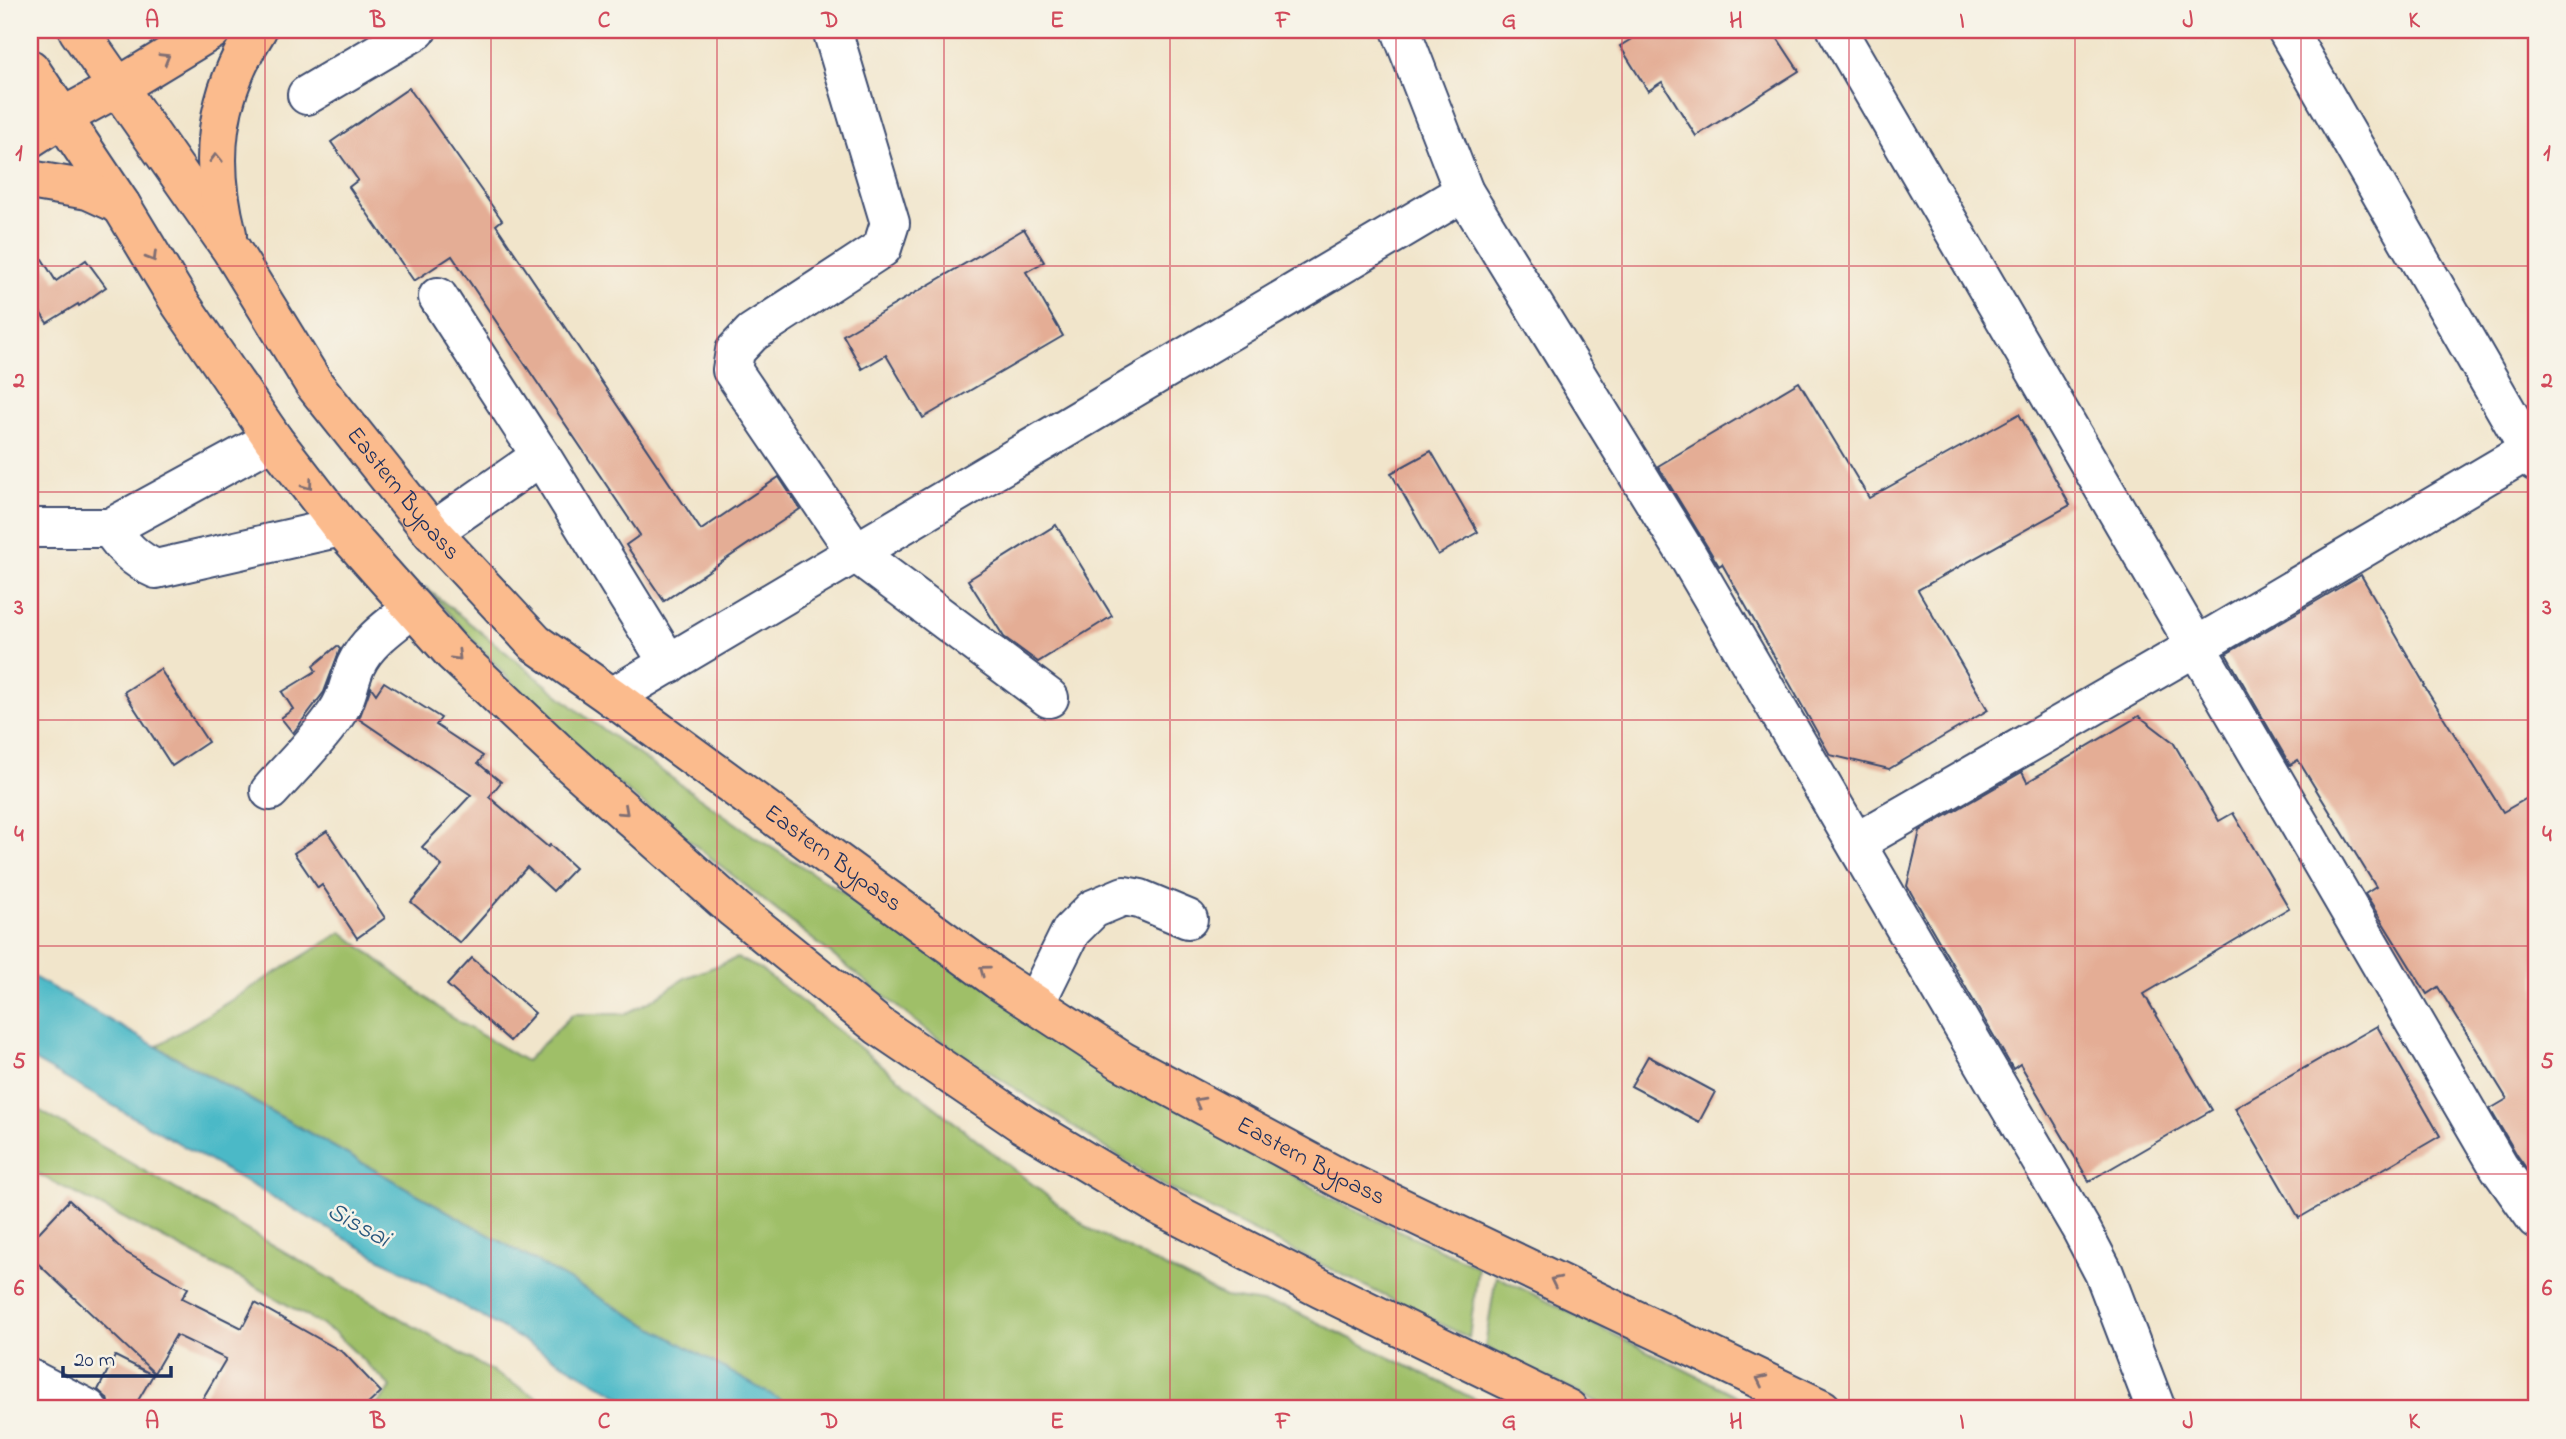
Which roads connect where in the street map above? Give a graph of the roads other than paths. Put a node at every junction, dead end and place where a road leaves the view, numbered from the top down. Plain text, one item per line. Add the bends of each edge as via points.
1 (212, 30) edge
2 (257, 30) edge
3 (417, 30) edge
4 (832, 30) edge
5 (1401, 30) edge
6 (1837, 30) edge
7 (2287, 30) edge
8 (91, 34) edge
9 (30, 72) edge
10 (118, 87) junction
11 (307, 95) dead end
12 (61, 118) junction
13 (30, 138) edge
14 (30, 180) edge
15 (1464, 192) junction
16 (121, 205) junction
17 (231, 249) junction
18 (438, 297) dead end
19 (273, 439) junction
20 (2534, 453) edge
21 (541, 456) junction
22 (110, 527) junction
23 (341, 527) junction
24 (30, 528) edge
25 (432, 532) junction
26 (857, 554) junction
27 (413, 608) junction
28 (2197, 646) junction
29 (669, 664) junction
30 (612, 697) junction
31 (1048, 698) dead end
32 (270, 791) dead end
33 (1857, 842) junction
34 (1188, 919) dead end
35 (1035, 1004) junction
36 (2536, 1219) edge
37 (30, 1378) edge
38 (88, 1409) edge
39 (1568, 1409) edge
40 (1822, 1409) edge
41 (2156, 1409) edge

10 -> 1 main road
17 -> 2 main road via 218,200 215,150 224,101 241,54
3 - 11 street
4 - 26 street via 890,223 882,248 752,333 735,351 733,370
5 - 15 street
6 - 28 street
7 - 20 street
8 - 9 main road
8 - 10 main road, Eastern Bypass
9 - 12 main road
10 - 12 main road
10 - 17 main road, Eastern Bypass
12 - 13 main road
12 - 16 main road
14 - 16 main road via 88,190
15 - 26 street
15 - 33 street
16 -> 19 main road via 180,303
17 - 25 main road, Eastern Bypass via 313,384
18 - 21 street
19 - 22 street
19 -> 23 main road
20 - 28 street
21 - 25 street
21 - 29 street
22 - 23 street via 121,545 156,569
22 - 24 street
23 - 27 main road
25 - 30 main road, Eastern Bypass via 535,643
26 - 29 street
26 - 31 street
27 - 32 street via 370,645 356,664 337,713
27 -> 39 main road via 453,653 561,755 734,909 879,1026 1023,1124 1158,1205
28 - 33 street
28 - 36 street via 2499,1167
29 - 30 street
35 -> 30 main road, Eastern Bypass
33 - 41 street via 2081,1229 2104,1273
34 - 35 street via 1124,896 1093,909 1071,931
40 -> 35 main road, Eastern Bypass via 1343,1180 1122,1061
37 - 38 street

